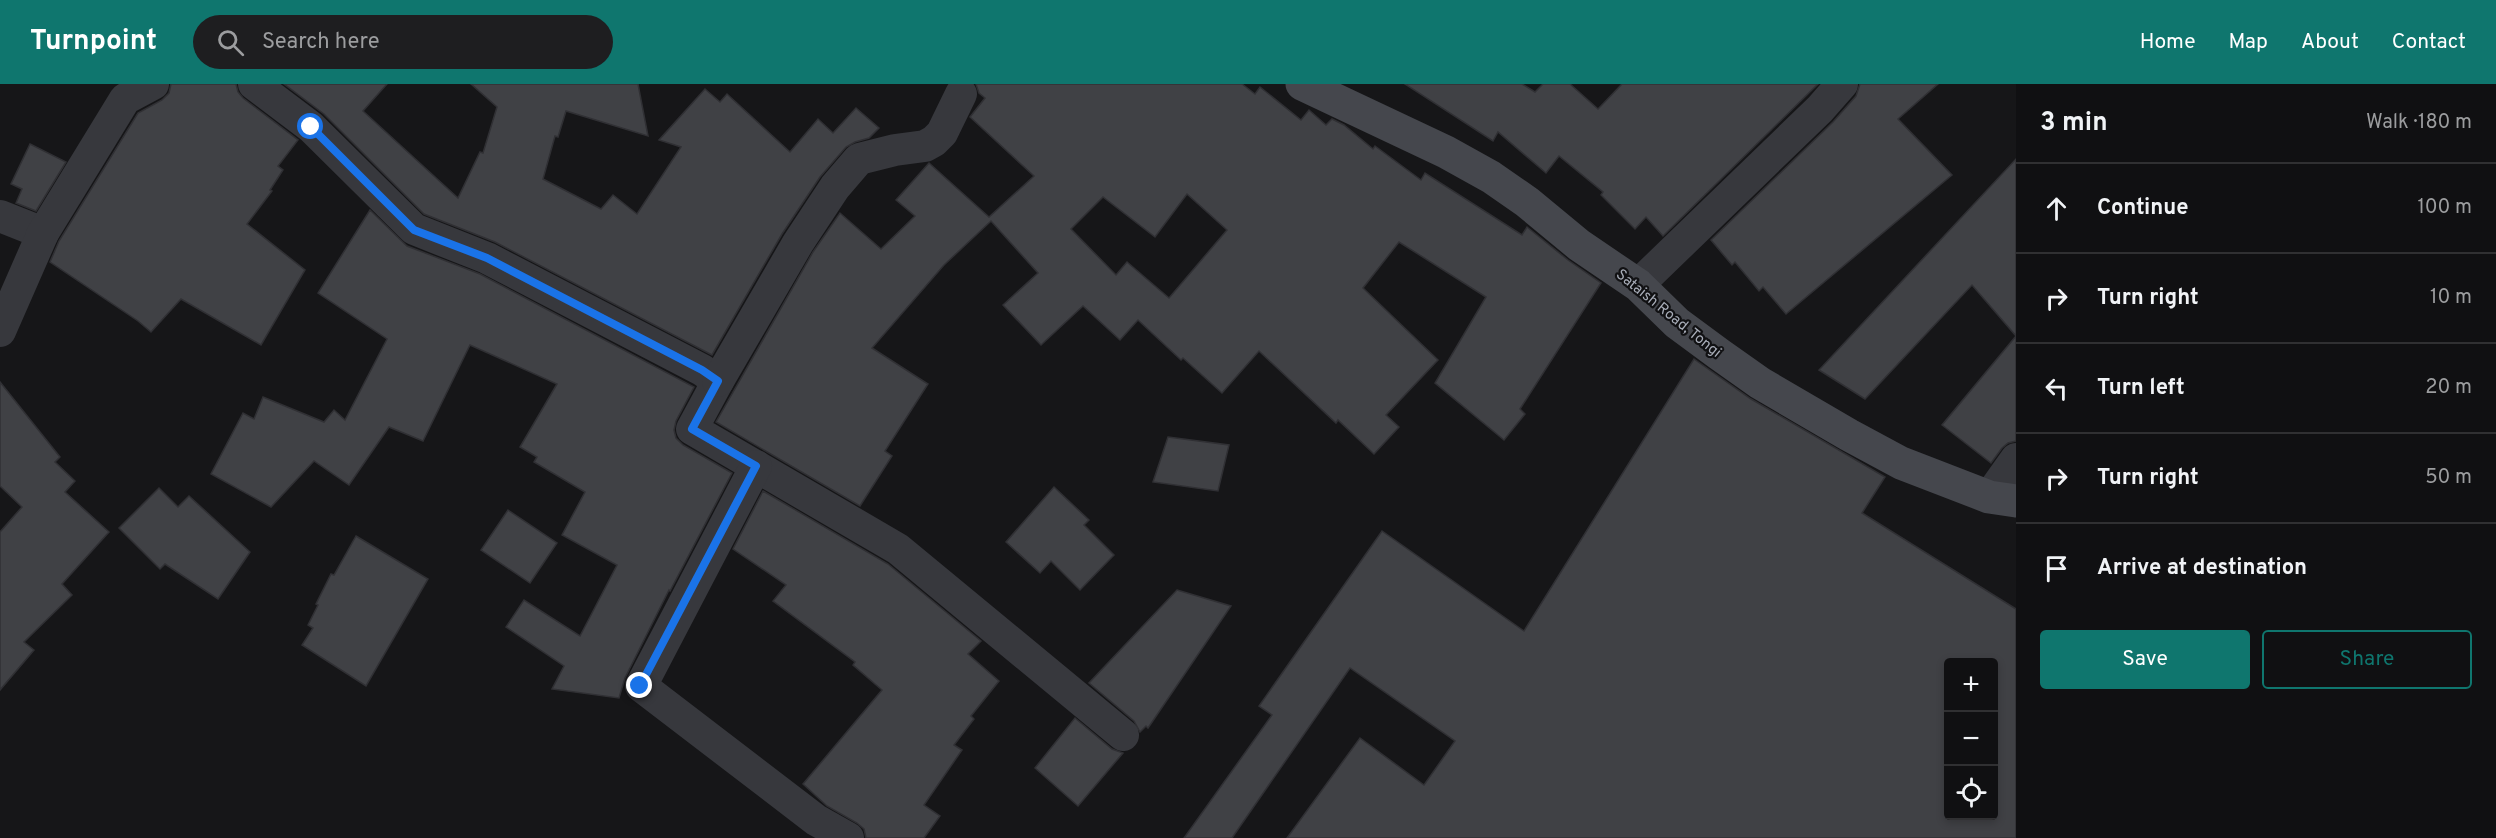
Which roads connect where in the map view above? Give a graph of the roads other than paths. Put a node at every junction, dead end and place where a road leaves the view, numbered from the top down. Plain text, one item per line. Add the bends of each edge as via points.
1 (153, 84) edge
2 (254, 84) edge
3 (1302, 84) edge
4 (1842, 84) edge
5 (961, 94) dead end
6 (0, 216) edge
7 (43, 233) junction
8 (1638, 285) junction
9 (0, 331) edge
10 (718, 381) junction
11 (2016, 459) edge
12 (756, 466) junction
13 (2003, 499) edge
14 (1123, 735) dead end
15 (848, 838) edge

1 - 7 street via 125,99
2 - 10 street via 311,127 414,230 487,258
3 - 8 street, Sataish Road, Tongi via 1491,177
4 - 8 street
5 - 10 street via 934,141 859,159 835,187
6 - 7 street
7 - 9 street
8 - 13 street, Sataish Road, Tongi via 1677,322 1760,384 1901,463
10 - 12 street via 692,429
11 - 13 street
12 - 14 street via 898,549
12 - 15 street via 640,686 816,820

